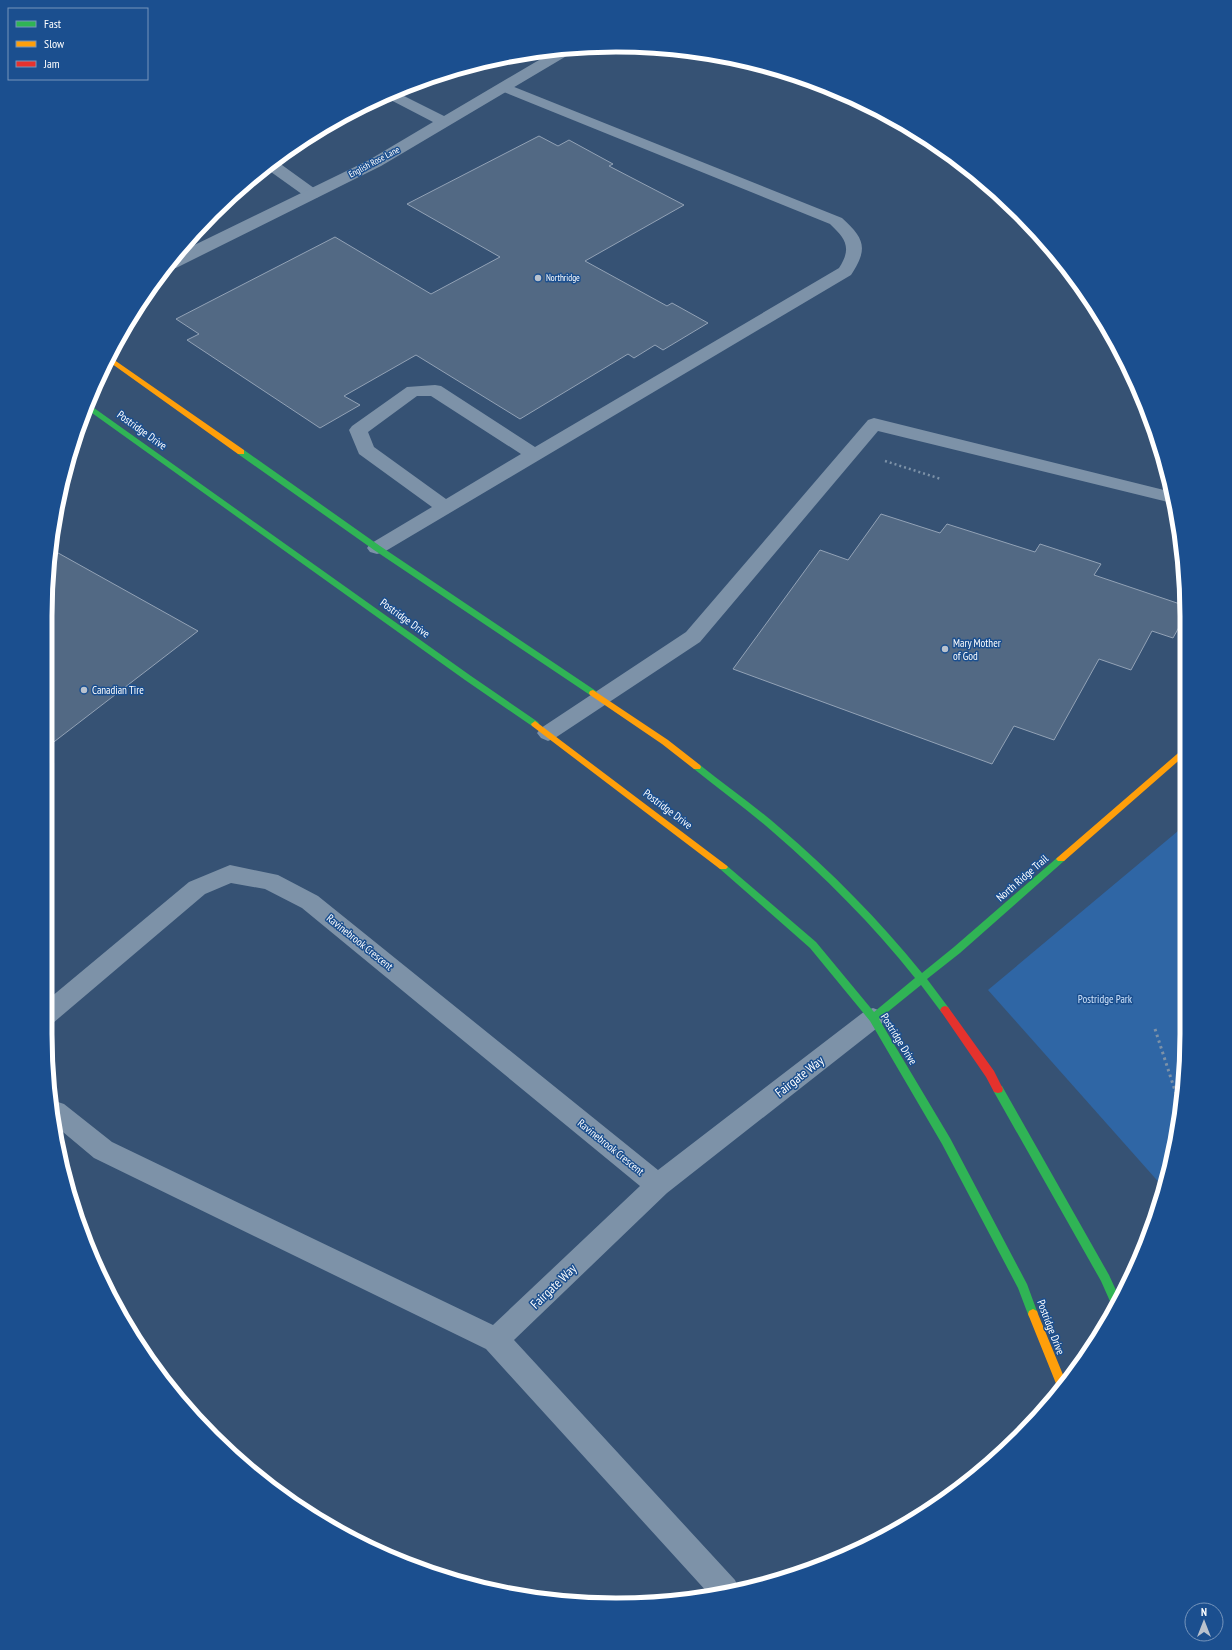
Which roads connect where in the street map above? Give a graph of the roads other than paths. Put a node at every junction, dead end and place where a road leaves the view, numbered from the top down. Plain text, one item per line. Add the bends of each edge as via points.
1 (558, 55) edge
2 (504, 87) junction
3 (395, 97) edge
4 (444, 122) junction
5 (275, 167) edge
6 (312, 194) junction
7 (180, 259) edge
8 (113, 362) edge
9 (92, 409) edge
10 (535, 455) junction
11 (1167, 496) edge
12 (446, 508) junction
13 (377, 548) junction
14 (600, 698) junction
15 (548, 733) junction
16 (1180, 755) edge
17 (922, 978) junction
18 (52, 1010) edge
19 (873, 1018) junction
20 (58, 1113) edge
21 (658, 1185) junction
22 (1114, 1298) edge
23 (496, 1340) junction
24 (1060, 1381) edge
25 (723, 1588) edge

1 - 2 street, English Rose Lane
2 - 4 street, English Rose Lane
2 - 10 street via 817,212 836,221 849,232 855,245 854,259 845,271
3 - 4 street
4 - 6 street, English Rose Lane via 375,163
5 - 6 street
6 - 7 street, English Rose Lane
8 - 13 street
9 - 15 street, Postridge Drive
10 - 12 street
10 - 12 street via 435,390 413,391 358,430 366,450
11 - 14 street via 874,424 693,637
12 - 13 street
13 - 14 street
14 - 15 street
14 - 17 street via 665,742 775,829 858,908
15 - 19 street, Postridge Drive via 719,863 813,945
16 - 17 street, North Ridge Trail
17 - 19 street, North Ridge Trail
17 - 22 street via 990,1074
18 - 21 street, Ravinebrook Crescent via 197,888 230,874 270,881 310,902
19 - 21 street, Fairgate Way
19 - 24 street, Postridge Drive via 946,1141 1023,1287
20 - 23 street via 103,1150
21 - 23 street, Fairgate Way
23 - 25 street

